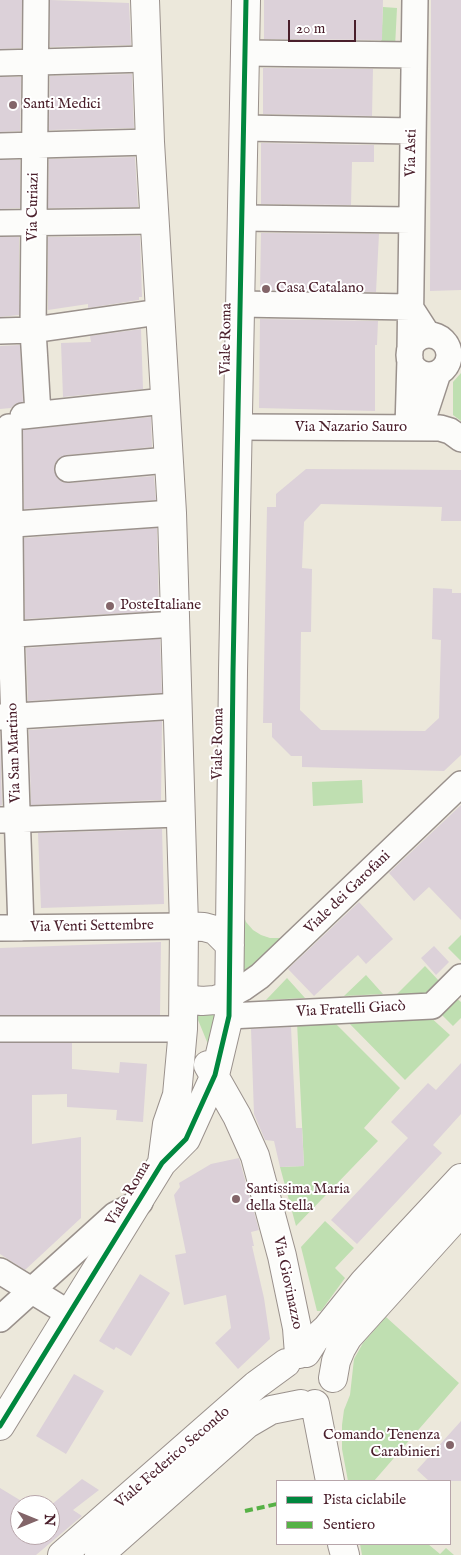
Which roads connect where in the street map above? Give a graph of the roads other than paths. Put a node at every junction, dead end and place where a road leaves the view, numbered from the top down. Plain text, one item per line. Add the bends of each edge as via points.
1 (36, 0) edge
2 (145, 0) edge
3 (246, 0) edge
4 (414, 0) edge
5 (245, 53) junction
6 (414, 55) junction
7 (148, 59) junction
8 (36, 62) junction
9 (0, 63) edge
10 (244, 128) junction
11 (412, 131) junction
12 (150, 142) junction
13 (0, 146) edge
14 (35, 146) junction
15 (242, 218) junction
16 (411, 220) junction
17 (155, 221) junction
18 (34, 222) junction
19 (0, 223) edge
20 (240, 304) junction
21 (410, 307) junction
22 (160, 312) junction
23 (33, 330) junction
24 (461, 330) edge
25 (0, 331) edge
26 (431, 335) junction
27 (410, 355) junction
28 (449, 363) edge
29 (165, 401) junction
30 (38, 414) junction
31 (5, 427) edge
32 (238, 427) junction
33 (414, 428) junction
34 (461, 439) edge
35 (168, 460) junction
36 (68, 469) dead end
37 (172, 513) junction
38 (5, 525) edge
39 (176, 624) junction
40 (6, 634) edge
41 (178, 706) junction
42 (7, 716) edge
43 (461, 785) edge
44 (180, 814) junction
45 (9, 819) edge
46 (184, 926) junction
47 (11, 928) edge
48 (230, 946) junction
49 (461, 976) edge
50 (184, 994) junction
51 (229, 1006) junction
52 (0, 1029) edge
53 (184, 1029) junction
54 (215, 1075) junction
55 (162, 1164) junction
56 (461, 1178) edge
57 (140, 1202) junction
58 (461, 1212) edge
59 (0, 1271) edge
60 (32, 1290) junction
61 (70, 1314) junction
62 (0, 1319) edge
63 (297, 1357) junction
64 (333, 1378) junction
65 (308, 1404) junction
66 (0, 1426) edge
67 (330, 1480) edge
68 (62, 1555) edge
69 (99, 1555) edge

1 - 8 street, Via Curiazi
2 - 7 street, Viale Roma
3 - 5 street, Viale Roma
4 - 6 street, Via Asti
5 - 6 street
5 - 10 street, Viale Roma
6 - 11 street, Via Asti
7 - 8 street
7 - 12 street, Viale Roma
8 - 9 street
8 - 14 street, Via Curiazi
10 - 11 street
10 - 15 street, Viale Roma
11 - 16 street, Via Asti
12 - 14 street
12 - 17 street, Viale Roma
13 - 14 street
14 - 18 street, Via Curiazi
15 - 16 street
15 - 20 street, Viale Roma
16 - 21 street, Via Asti
17 - 18 street
17 - 22 street, Viale Roma
18 - 19 street
18 - 23 street, Via Curiazi
20 - 21 street
20 - 32 street, Viale Roma
21 - 26 street
21 - 27 street, Via Asti
22 - 23 street
22 - 29 street, Viale Roma
23 - 25 street
23 - 30 street, Via Curiazi
24 - 26 street
26 - 27 street via 416,340
26 - 28 street via 440,338 448,347
27 - 28 street via 420,373 432,375
27 - 33 street, Via Asti
28 - 33 street
29 - 30 street
29 - 35 street, Viale Roma
30 - 31 street via 10,418
31 - 38 street, Via San Martino
32 - 33 street, Via Nazario Sauro
32 - 48 street, Viale Roma
33 - 34 street, Via Nazario Sauro via 440,428
35 - 36 street
35 - 37 street, Viale Roma
37 - 38 street
37 - 39 street, Viale Roma
38 - 40 street, Via San Martino
39 - 40 street
39 - 41 street, Viale Roma
40 - 42 street, Via San Martino
41 - 42 street
41 - 44 street, Viale Roma
42 - 45 street, Via San Martino
43 - 51 street, Viale dei Garofani via 244,988
44 - 45 street
44 - 46 street, Viale Roma
45 - 47 street, Via San Martino
46 - 47 street, Via Venti Settembre
46 - 48 street via 215,930
46 - 50 street, Viale Roma
48 - 51 street, Viale Roma
49 - 51 street, Via Fratelli Giacò via 432,1006
50 - 51 street via 193,1000 215,1000
50 - 53 street, Viale Roma
51 - 54 street, Viale Roma
52 - 53 street
53 - 54 street
53 - 55 street, Viale Roma via 177,1095 167,1124
54 - 55 street, Viale Roma via 186,1139
54 - 63 street, Via Giovinazzo via 256,1156 298,1328
55 - 57 street, Viale Roma
56 - 63 street, Viale Federico Secondo via 358,1289 327,1328
57 - 60 street via 115,1215
57 - 61 street, Viale Roma
58 - 64 street via 348,1337 340,1348
59 - 60 street
60 - 61 street
60 - 62 street
61 - 66 street, Viale Roma
63 - 64 street via 314,1354 321,1357 332,1370
63 - 65 street via 281,1378 282,1385 289,1398
63 - 68 street, Viale Federico Secondo via 256,1385
64 - 65 street via 328,1394 322,1400
65 - 67 street
65 - 69 street, Viale Federico Secondo via 271,1410 247,1424

